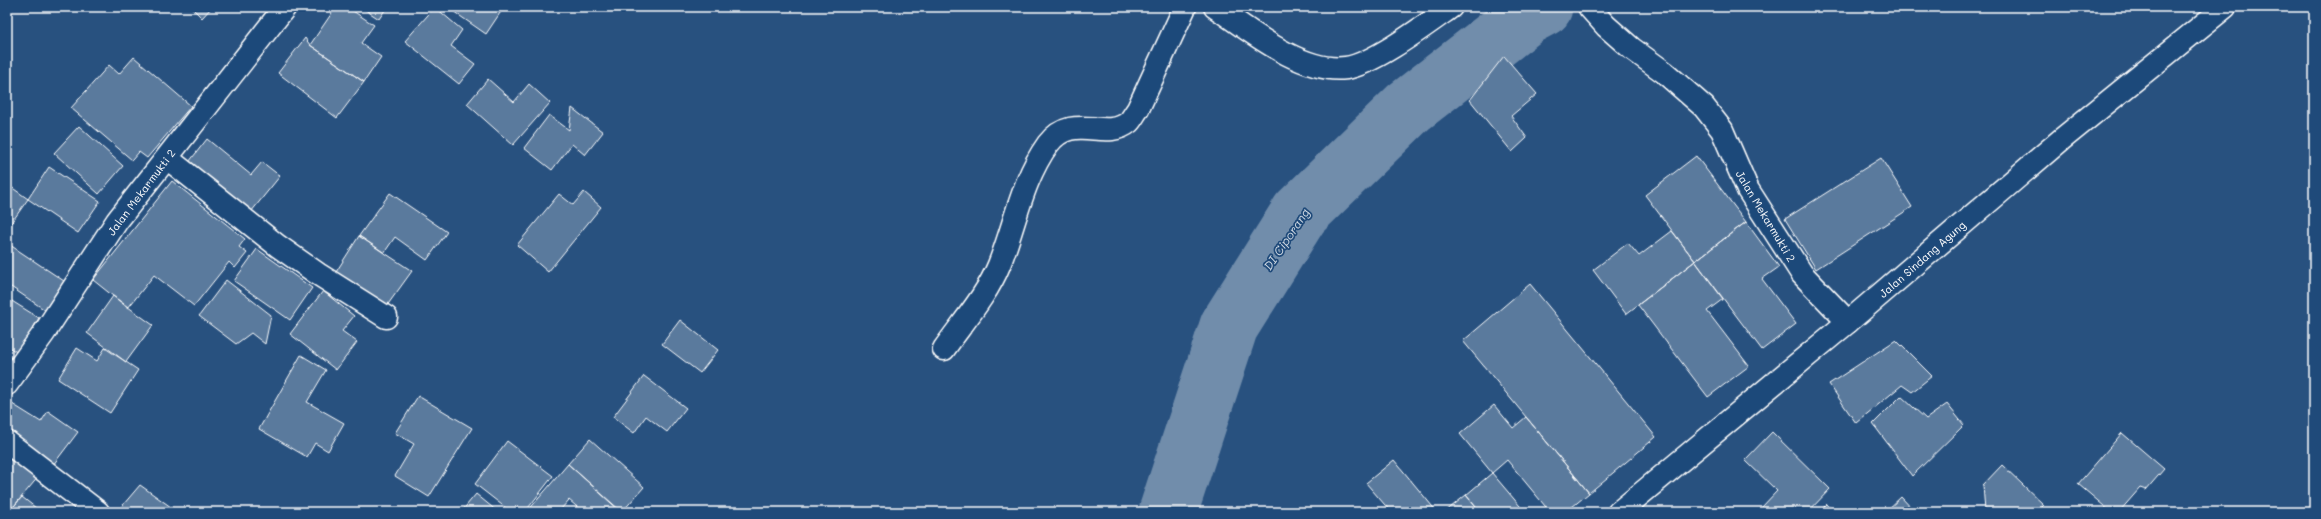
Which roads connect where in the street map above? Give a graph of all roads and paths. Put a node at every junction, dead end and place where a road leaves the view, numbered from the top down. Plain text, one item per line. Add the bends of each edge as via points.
1 (285, 7) edge
2 (1186, 7) edge
3 (1215, 7) edge
4 (1451, 7) edge
5 (1589, 7) edge
6 (2225, 7) edge
7 (167, 158) junction
8 (386, 317) dead end
9 (1848, 322) junction
10 (944, 349) dead end
11 (7, 384) edge
12 (7, 442) edge
13 (1628, 510) edge
14 (98, 512) edge

1 - 7 street, Jalan Mekarmukti 2
2 - 10 street via 1138,109 1129,122 1113,129 1065,129 1049,143 1034,168 999,266 987,288
3 - 4 street via 1298,59 1324,67 1345,68 1360,64 1401,41
5 - 9 street, Jalan Mekarmukti 2 via 1631,48 1664,72 1704,107 1722,130 1748,190 1802,274
6 - 9 street, Jalan Sindang Agung via 2062,139
7 - 8 street via 278,246
7 - 11 street, Jalan Mekarmukti 2 via 117,221 44,333
9 - 13 street, Jalan Sindang Agung
12 - 14 street

